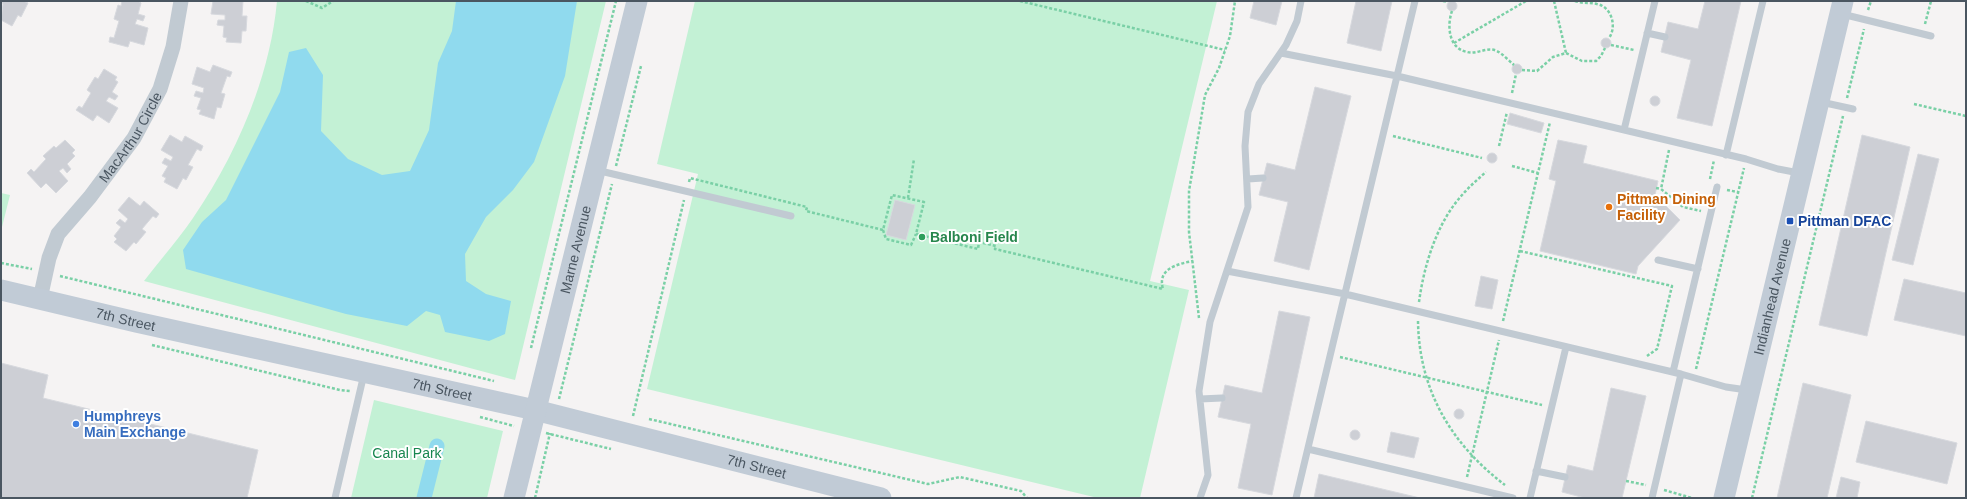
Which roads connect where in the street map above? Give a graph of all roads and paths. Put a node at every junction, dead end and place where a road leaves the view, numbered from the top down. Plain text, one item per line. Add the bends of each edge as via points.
1 (181, 1) edge
2 (306, 1) edge
3 (333, 1) edge
4 (616, 1) edge
5 (637, 1) edge
6 (1020, 1) edge
7 (1235, 1) edge
8 (1301, 1) edge
9 (1415, 1) edge
10 (1443, 1) edge
11 (1526, 1) edge
12 (1554, 1) edge
13 (1575, 1) edge
14 (1655, 1) edge
15 (1763, 1) edge
16 (1870, 1) edge
17 (1931, 1) edge
18 (1448, 2) dead end
19 (1841, 7) edge
20 (1452, 11) dead end
21 (1866, 20) junction
22 (1647, 33) junction
23 (1923, 34) junction
24 (1931, 36) dead end
25 (1665, 37) dead end
26 (1609, 38) dead end
27 (1454, 43) junction
28 (1611, 45) dead end
29 (1605, 48) dead end
30 (1225, 50) junction
31 (1642, 52) junction
32 (1566, 53) junction
33 (1281, 54) junction
34 (642, 61) dead end
35 (1514, 65) dead end
36 (1522, 70) dead end
37 (1397, 76) junction
38 (1819, 101) junction
39 (1914, 104) dead end
40 (1845, 108) junction
41 (1853, 110) dead end
42 (1552, 113) junction
43 (1966, 116) edge
44 (1624, 130) junction
45 (1383, 134) junction
46 (1671, 142) junction
47 (1716, 152) junction
48 (1726, 155) junction
49 (1482, 158) dead end
50 (1746, 159) junction
51 (914, 160) dead end
52 (1512, 166) dead end
53 (605, 172) junction
54 (1486, 172) dead end
55 (1538, 173) junction
56 (1802, 173) junction
57 (1263, 178) dead end
58 (1248, 179) junction
59 (1708, 185) dead end
60 (1656, 188) dead end
61 (1717, 188) dead end
62 (1661, 189) junction
63 (686, 192) junction
64 (908, 198) junction
65 (1711, 213) junction
66 (791, 216) dead end
67 (883, 230) junction
68 (916, 234) junction
69 (1520, 251) junction
70 (1658, 260) dead end
71 (1193, 261) junction
72 (1, 263) edge
73 (1698, 269) junction
74 (1227, 271) junction
75 (45, 272) junction
76 (1, 290) edge
77 (1345, 294) junction
78 (40, 299) junction
79 (1418, 312) junction
80 (1200, 323) dead end
81 (1501, 331) junction
82 (147, 344) dead end
83 (1566, 347) junction
84 (531, 349) dead end
85 (1330, 355) junction
86 (1638, 364) junction
87 (1677, 373) junction
88 (1427, 378) junction
89 (1694, 378) junction
90 (362, 382) junction
91 (498, 382) dead end
92 (1750, 391) junction
93 (1486, 392) junction
94 (1222, 398) dead end
95 (1200, 399) junction
96 (1551, 408) junction
97 (538, 414) junction
98 (626, 414) dead end
99 (475, 416) dead end
100 (633, 416) junction
101 (1308, 449) junction
102 (618, 451) dead end
103 (1472, 454) junction
104 (1536, 471) junction
105 (1565, 477) dead end
106 (1464, 486) junction
107 (1511, 489) dead end
108 (335, 498) edge
109 (514, 498) edge
110 (535, 498) edge
111 (881, 498) edge
112 (1027, 498) edge
113 (1200, 498) edge
114 (1296, 498) edge
115 (1513, 498) edge
116 (1530, 498) edge
117 (1652, 498) edge
118 (1724, 498) edge
119 (1752, 498) edge

1 - 75 street, MacArthur Circle via 173,47 160,89 134,138 90,197 61,229 48,258
2 - 3 path via 322,8
4 - 84 path
5 - 53 street, Marne Avenue
6 - 30 path
7 - 30 path via 1230,36
8 - 33 lane via 1296,21
9 - 37 lane
10 - 18 path
11 - 27 path
12 - 32 path
13 - 26 path via 1599,4 1606,10 1614,23
14 - 22 lane
15 - 48 lane
16 - 21 path
17 - 23 path
19 - 21 lane
19 - 38 street, Indianhead Avenue
20 - 27 path via 1448,28
21 - 23 lane
21 - 40 path
22 - 25 lane
22 - 31 lane
23 - 24 lane
27 - 35 path via 1467,52 1490,49 1497,51
28 - 31 path
29 - 32 path via 1596,60 1582,61
30 - 71 path via 1205,95 1189,191 1189,232
31 - 44 lane
32 - 36 path via 1553,57 1537,71
33 - 37 lane
33 - 58 lane via 1259,84 1248,112 1245,146
34 - 53 path
37 - 42 lane
37 - 45 lane
38 - 40 lane
38 - 56 street, Indianhead Avenue
39 - 43 path
40 - 41 lane
40 - 119 path
42 - 44 lane
42 - 55 path
44 - 46 lane
45 - 49 path
45 - 77 lane
46 - 47 lane
46 - 62 path
47 - 48 lane
47 - 59 path
48 - 50 lane
50 - 56 lane via 1778,170
50 - 89 path
51 - 64 path
52 - 55 path
53 - 63 lane
53 - 97 street, Marne Avenue
53 - 97 path
54 - 79 path via 1462,195 1444,221 1428,258
55 - 69 path
56 - 92 street, Indianhead Avenue
57 - 58 lane
58 - 74 lane via 1248,207
60 - 62 path
61 - 65 lane
62 - 65 path via 1683,207
63 - 66 lane
63 - 67 path via 690,178 807,207 806,211
63 - 100 path
64 - 67 path via 892,194
64 - 68 path via 924,202
65 - 73 lane
67 - 68 path via 886,240 911,245
68 - 71 path via 978,249 979,242 996,246 995,249 1163,289 1161,284 1168,268
69 - 81 path
69 - 86 path via 1672,286 1657,349
70 - 73 lane
71 - 80 path
72 - 75 path
73 - 87 lane
74 - 77 lane
74 - 95 lane via 1210,322
75 - 78 street, MacArthur Circle
75 - 91 path
76 - 78 street, 7th Street
77 - 79 lane
77 - 85 lane
78 - 90 street, 7th Street
79 - 81 lane
79 - 88 path via 1419,339
81 - 83 lane
81 - 93 path
82 - 90 path via 340,390
83 - 86 lane
83 - 96 lane
85 - 88 path
85 - 101 lane
86 - 87 lane
87 - 89 lane
87 - 117 lane
88 - 93 path
88 - 103 path via 1450,430
89 - 92 lane via 1726,388
90 - 97 street, 7th Street
90 - 108 lane
92 - 118 street, Indianhead Avenue
93 - 96 path
93 - 103 path
94 - 95 lane
95 - 113 lane via 1208,475
96 - 104 lane
97 - 99 path
97 - 102 path
97 - 109 street, Marne Avenue
97 - 110 path
97 - 111 street, 7th Street
98 - 100 path
100 - 112 path via 928,484 960,476 1021,491
101 - 106 lane
101 - 114 lane
103 - 106 path
103 - 107 path
104 - 105 lane
104 - 116 lane
106 - 115 lane

